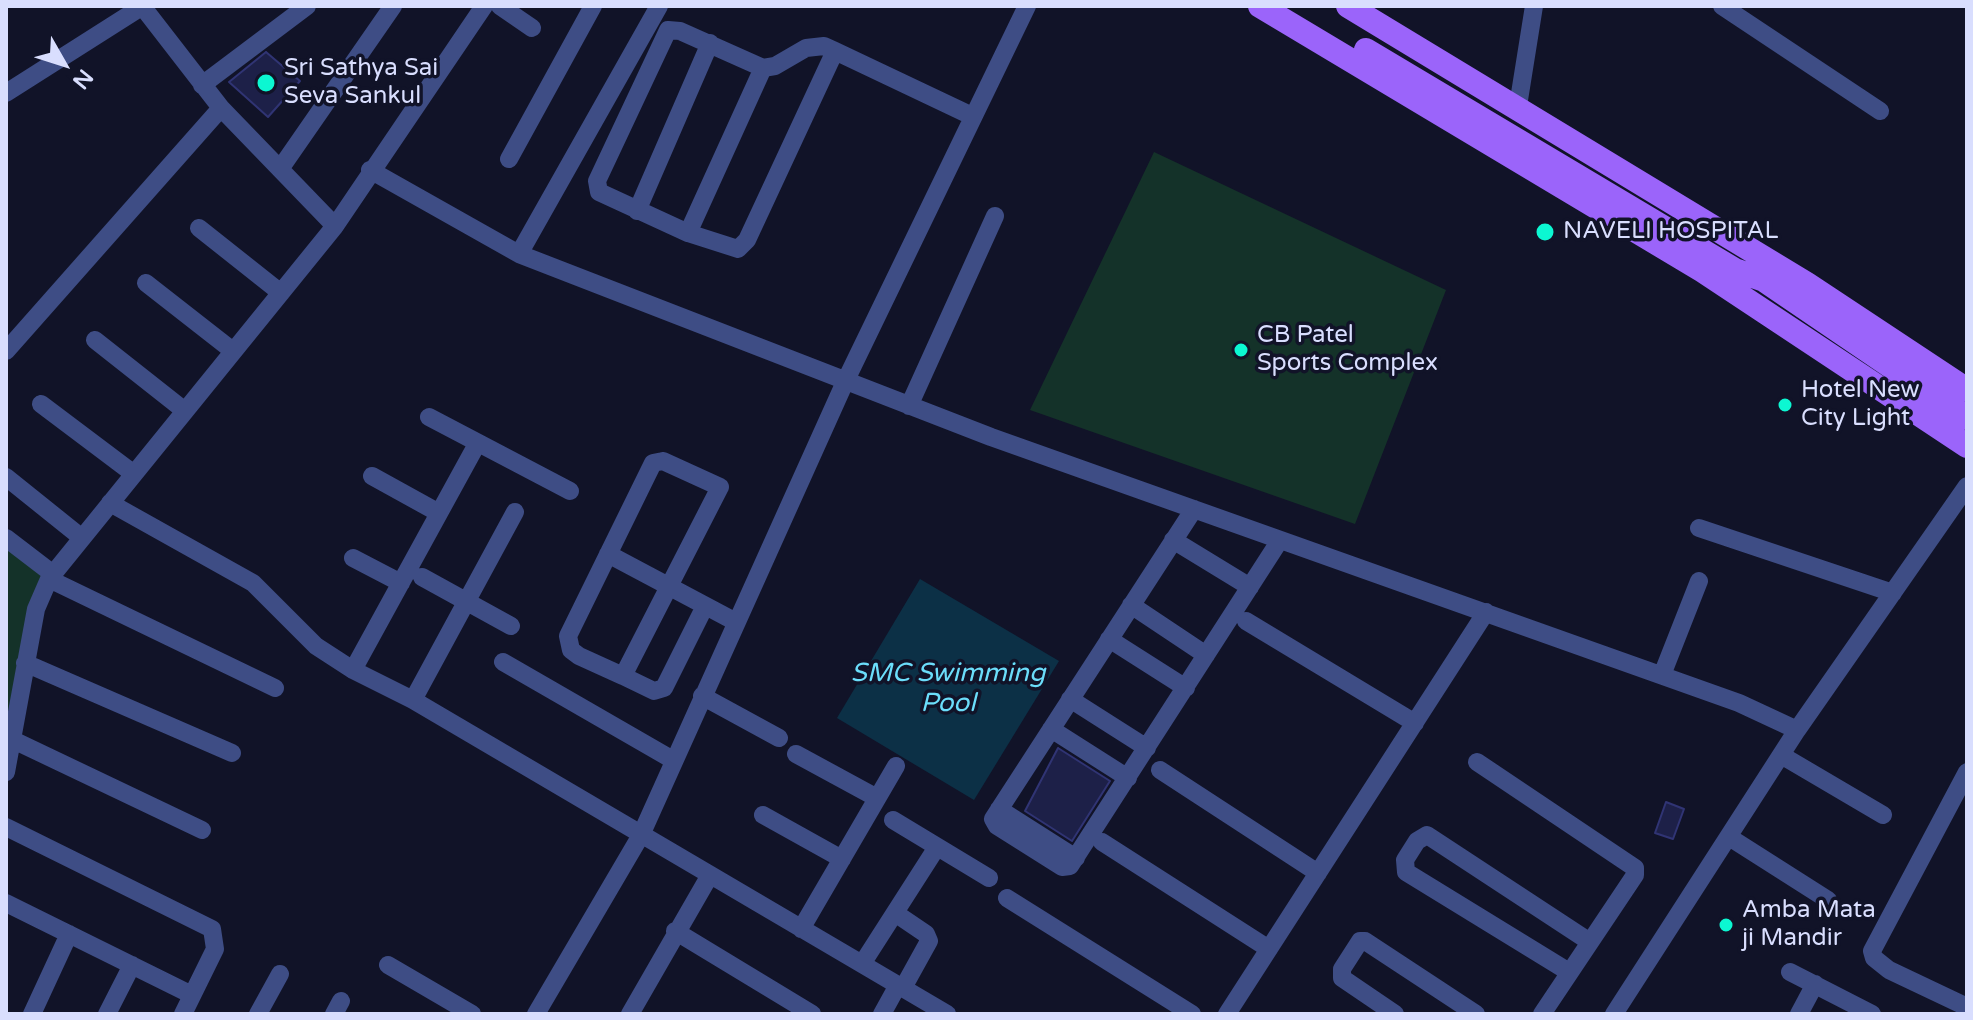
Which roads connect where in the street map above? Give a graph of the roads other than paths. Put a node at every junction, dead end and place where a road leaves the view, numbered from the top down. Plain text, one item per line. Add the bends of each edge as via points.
1 (142, 6) edge
2 (307, 6) edge
3 (393, 6) edge
4 (484, 6) edge
5 (500, 6) edge
6 (593, 6) edge
7 (1027, 6) edge
8 (1260, 6) edge
9 (1292, 6) edge
10 (1348, 6) edge
11 (1534, 6) edge
12 (1722, 6) edge
13 (652, 8) edge
14 (532, 28) dead end
15 (710, 43) junction
16 (835, 51) junction
17 (763, 68) junction
18 (202, 85) junction
19 (6, 93) edge
20 (1518, 106) junction
21 (221, 108) junction
22 (1880, 111) dead end
23 (974, 115) junction
24 (509, 159) dead end
25 (280, 169) junction
26 (370, 170) junction
27 (637, 211) junction
28 (995, 216) dead end
29 (335, 226) junction
30 (199, 228) dead end
31 (688, 233) junction
32 (519, 254) junction
33 (1735, 270) junction
34 (146, 283) dead end
35 (281, 293) junction
36 (95, 340) dead end
37 (6, 351) edge
38 (233, 351) junction
39 (845, 382) junction
40 (1967, 390) edge
41 (41, 404) dead end
42 (909, 406) junction
43 (185, 411) junction
44 (429, 417) dead end
45 (1967, 418) edge
46 (1967, 436) edge
47 (477, 444) junction
48 (1967, 446) edge
49 (134, 474) junction
50 (372, 476) dead end
51 (6, 477) edge
52 (1967, 486) edge
53 (570, 491) dead end
54 (110, 503) junction
55 (1194, 509) junction
56 (515, 512) dead end
57 (439, 513) junction
58 (1699, 528) dead end
59 (6, 538) edge
60 (82, 538) junction
61 (1173, 540) junction
62 (1280, 540) junction
63 (608, 554) junction
64 (353, 558) dead end
65 (51, 576) junction
66 (422, 577) dead end
67 (1699, 581) dead end
68 (401, 583) junction
69 (669, 587) junction
70 (1250, 587) junction
71 (1893, 593) junction
72 (465, 602) junction
73 (1131, 605) junction
74 (705, 606) junction
75 (1486, 612) junction
76 (1246, 621) dead end
77 (736, 622) junction
78 (511, 626) dead end
79 (1109, 639) junction
80 (1206, 655) junction
81 (503, 662) dead end
82 (25, 663) junction
83 (353, 670) junction
84 (1662, 675) junction
85 (623, 676) junction
86 (275, 688) dead end
87 (1186, 688) junction
88 (702, 696) junction
89 (1070, 699) junction
90 (413, 700) junction
91 (1415, 723) junction
92 (1051, 729) junction
93 (1797, 730) junction
94 (779, 738) dead end
95 (11, 739) junction
96 (1147, 748) junction
97 (232, 753) dead end
98 (796, 754) dead end
99 (1781, 755) junction
100 (673, 760) junction
101 (1477, 762) dead end
102 (896, 766) dead end
103 (1160, 770) dead end
104 (6, 772) edge
105 (1967, 772) edge
106 (1128, 778) junction
107 (877, 798) junction
108 (763, 815) dead end
109 (1883, 815) dead end
110 (893, 820) dead end
111 (6, 827) edge
112 (202, 830) dead end
113 (641, 835) junction
114 (1729, 837) junction
115 (1102, 842) dead end
116 (937, 847) junction
117 (842, 859) junction
118 (1318, 873) junction
119 (710, 875) junction
120 (989, 878) dead end
121 (1007, 898) dead end
122 (1828, 900) dead end
123 (6, 903) edge
124 (895, 913) junction
125 (801, 929) junction
126 (675, 931) junction
127 (69, 934) junction
128 (1590, 942) junction
129 (1269, 949) junction
130 (862, 964) junction
131 (132, 965) junction
132 (388, 965) dead end
133 (1569, 972) junction
134 (1790, 972) dead end
135 (280, 974) dead end
136 (1815, 984) junction
137 (900, 986) junction
138 (192, 995) junction
139 (1967, 1007) edge
140 (633, 1013) edge
141 (32, 1014) edge
142 (107, 1014) edge
143 (183, 1014) edge
144 (258, 1014) edge
145 (472, 1014) edge
146 (536, 1014) edge
147 (812, 1014) edge
148 (882, 1014) edge
149 (947, 1014) edge
150 (1192, 1014) edge
151 (1227, 1014) edge
152 (1395, 1014) edge
153 (1476, 1014) edge
154 (1542, 1014) edge
155 (1614, 1014) edge
156 (1799, 1014) edge
157 (1872, 1014) edge

1 - 18 street
1 - 19 street
2 - 18 street
3 - 25 street
4 - 26 street
5 - 14 street
6 - 24 street
7 - 23 street
8 - 48 main road via 1703,271
9 - 33 main road
10 - 20 main road
11 - 20 street
12 - 22 street
13 - 32 street
15 - 17 street
15 - 27 street
15 - 27 street via 673,29 665,33 597,181 605,197
16 - 17 street via 815,45
16 - 23 street
16 - 31 street via 743,246 733,250
17 - 31 street
18 - 21 street
20 - 40 main road via 1813,287
21 - 25 street
21 - 37 street
23 - 39 street
25 - 29 street
26 - 29 street
26 - 32 street
27 - 31 street
28 - 42 street
29 - 35 street
30 - 35 street
32 - 39 street
33 - 45 main road via 1764,280
33 - 46 main road via 1755,291
34 - 38 street
35 - 38 street
36 - 43 street
38 - 43 street
39 - 42 street
39 - 77 street
41 - 49 street
42 - 55 street
43 - 49 street
44 - 47 street
47 - 53 street
47 - 57 street
49 - 54 street
50 - 57 street
51 - 60 street
52 - 71 street
54 - 60 street
54 - 83 street via 253,583 316,646
55 - 61 street
55 - 62 street
56 - 72 street
57 - 68 street
58 - 71 street
59 - 65 street
60 - 65 street
61 - 70 street
61 - 73 street
62 - 70 street
62 - 75 street
63 - 69 street
63 - 69 street via 653,463 663,461 720,487
63 - 85 street via 568,636 571,650 579,656
64 - 68 street
65 - 82 street via 36,609
65 - 86 street
66 - 72 street
67 - 84 street
68 - 83 street
69 - 74 street
69 - 85 street
70 - 80 street
71 - 93 street
72 - 78 street
72 - 90 street
73 - 79 street
73 - 80 street
74 - 77 street
74 - 85 street via 664,688 654,691
75 - 84 street
75 - 91 street
76 - 91 street
77 - 88 street
79 - 87 street
79 - 89 street
80 - 87 street
81 - 100 street
82 - 95 street
82 - 97 street
83 - 90 street
84 - 93 street
87 - 96 street
88 - 94 street
88 - 100 street
89 - 92 street
89 - 96 street
90 - 113 street
91 - 118 street
92 - 106 street
92 - 106 street via 993,819 997,826 1062,867 1070,866
93 - 99 street
95 - 104 street
95 - 112 street
96 - 106 street
98 - 107 street
99 - 109 street
99 - 114 street
100 - 113 street
101 - 128 street via 1635,868
102 - 107 street
103 - 118 street
105 - 139 street via 1872,951 1889,970
107 - 117 street
108 - 117 street
110 - 116 street
111 - 138 street via 212,929 215,949
113 - 119 street
113 - 146 street
114 - 122 street
114 - 155 street
115 - 129 street
116 - 120 street
116 - 124 street
117 - 125 street
118 - 129 street
119 - 125 street
119 - 126 street
121 - 150 street
123 - 127 street
124 - 130 street
124 - 137 street via 929,941
125 - 130 street
126 - 140 street
126 - 147 street
127 - 131 street
127 - 141 street
128 - 133 street
128 - 133 street via 1427,835 1417,841 1405,860 1406,872
129 - 151 street
130 - 137 street
131 - 138 street
131 - 142 street
132 - 145 street
133 - 154 street
134 - 136 street
135 - 144 street
136 - 156 street
136 - 157 street
137 - 148 street
137 - 149 street
138 - 143 street
152 - 153 street via 1342,978 1360,941

